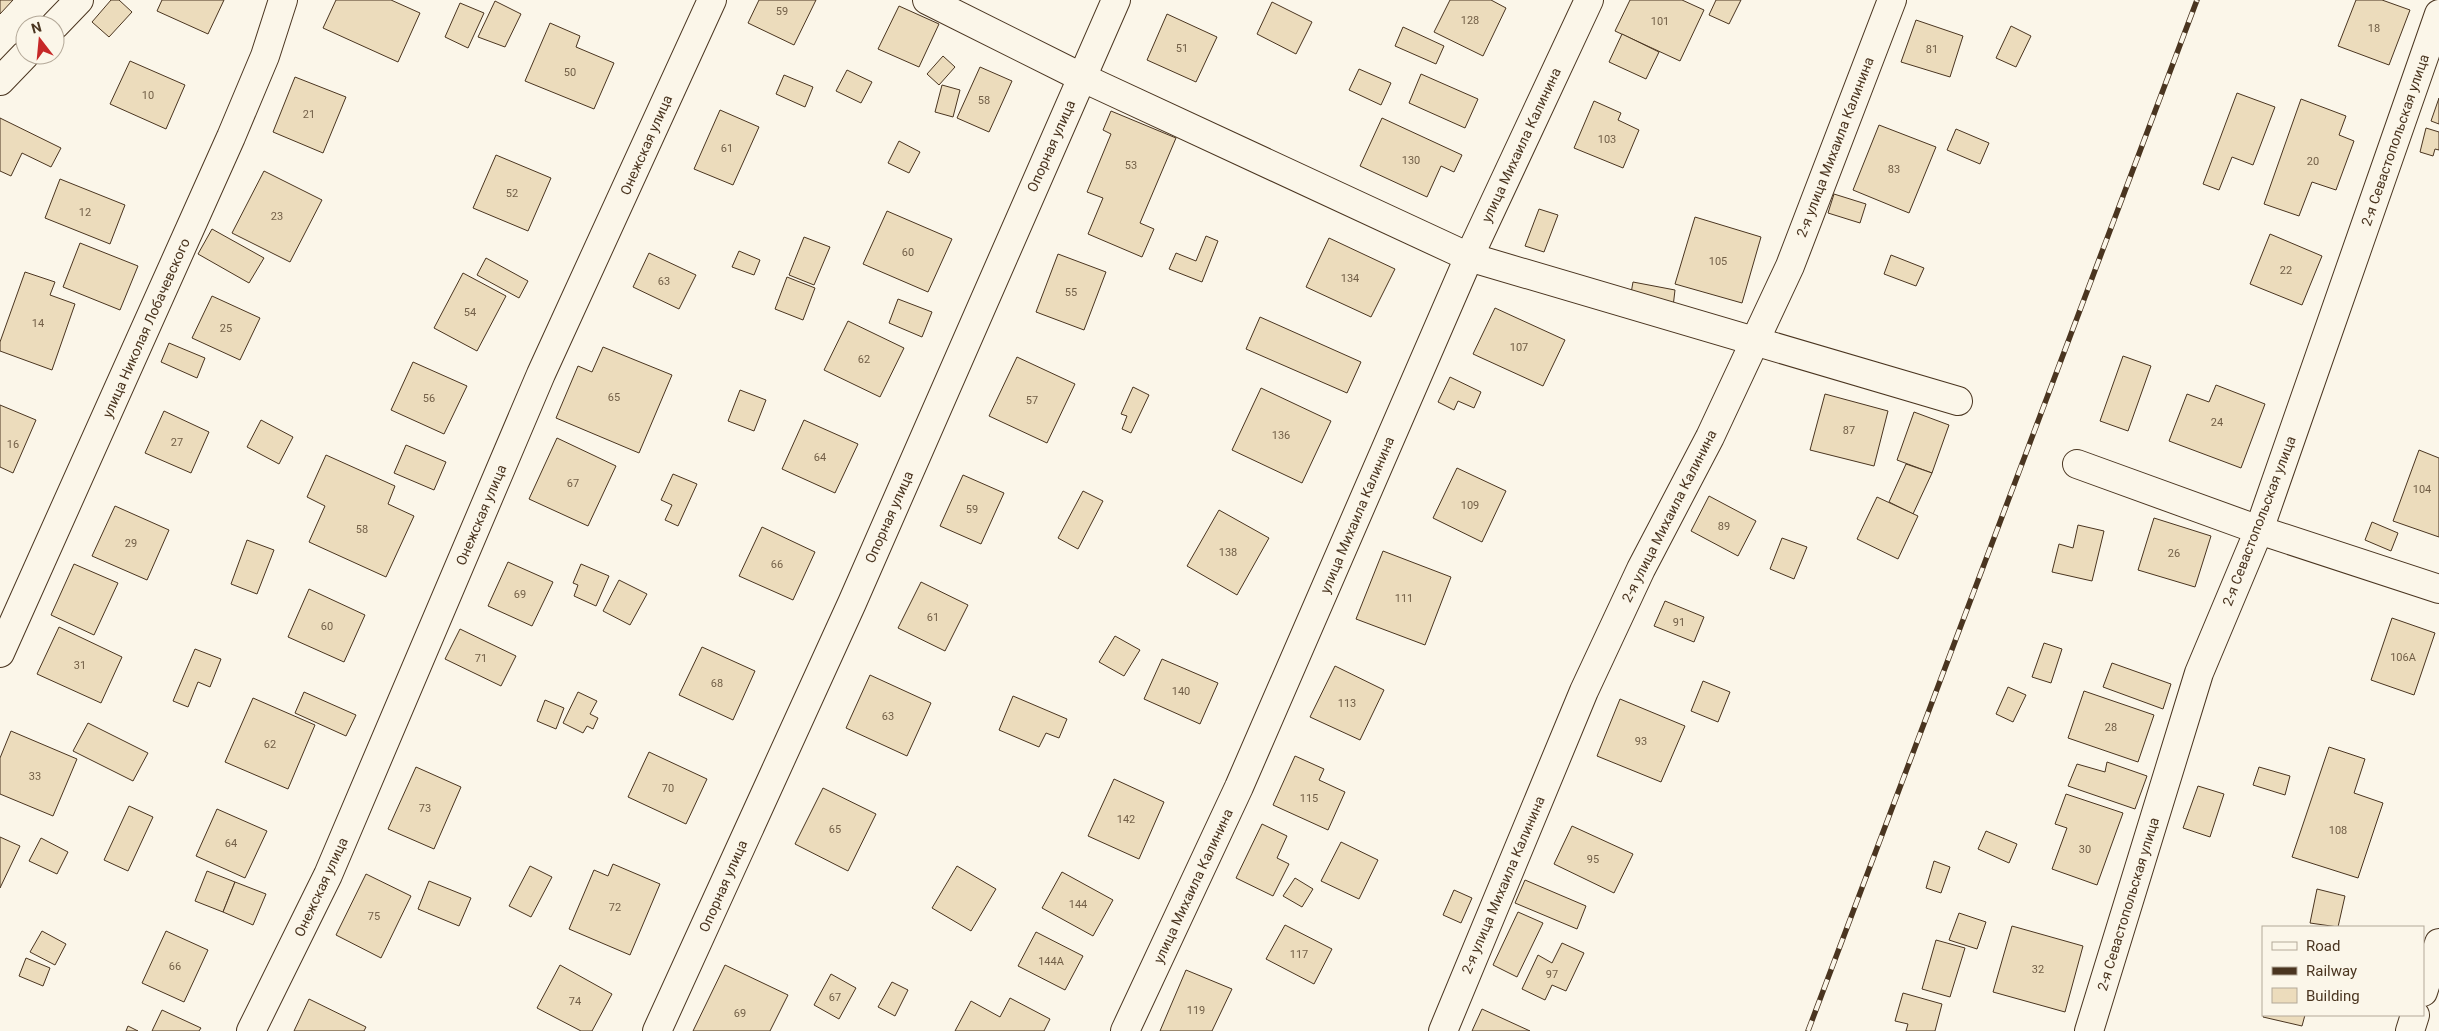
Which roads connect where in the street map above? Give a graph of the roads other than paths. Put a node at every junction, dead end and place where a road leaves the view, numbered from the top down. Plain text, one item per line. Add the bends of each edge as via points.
1 (79, 0) edge
2 (283, 0) edge
3 (712, 0) edge
4 (927, 0) edge
5 (1116, 0) edge
6 (1589, 0) edge
7 (1892, 0) edge
8 (2439, 14) edge
9 (65, 15) edge
10 (15, 65) edge
11 (1081, 77) junction
12 (0, 81) edge
13 (1469, 257) junction
14 (1753, 341) junction
15 (1958, 401) dead end
16 (2077, 464) dead end
17 (2258, 530) junction
18 (2439, 589) edge
19 (0, 653) edge
20 (2439, 942) edge
21 (2424, 989) edge
22 (2415, 1016) edge
23 (252, 1031) edge
24 (657, 1031) edge
25 (1125, 1031) edge
26 (1442, 1031) edge
27 (2089, 1031) edge
28 (2410, 1031) edge

1 - 9 street
2 - 19 street, улица Николая Лобачевского via 265,56 231,137
3 - 23 street, Онежская улица via 541,374 328,875
4 - 11 street
5 - 11 street, Опорная улица
6 - 13 street, улица Михаила Калинина
7 - 14 street, 2-я улица Михаила Калинина via 1790,266
8 - 17 street, 2-я Севастопольская улица
10 - 12 street
11 - 13 street
11 - 24 street, Опорная улица via 852,603
13 - 14 street
13 - 25 street, улица Михаила Калинина via 1239,787
14 - 15 street
14 - 26 street, 2-я улица Михаила Калинина via 1710,436 1641,569 1584,691
16 - 17 street
17 - 18 street
17 - 27 street, 2-я Севастопольская улица via 2199,673
20 - 21 street
22 - 28 street

